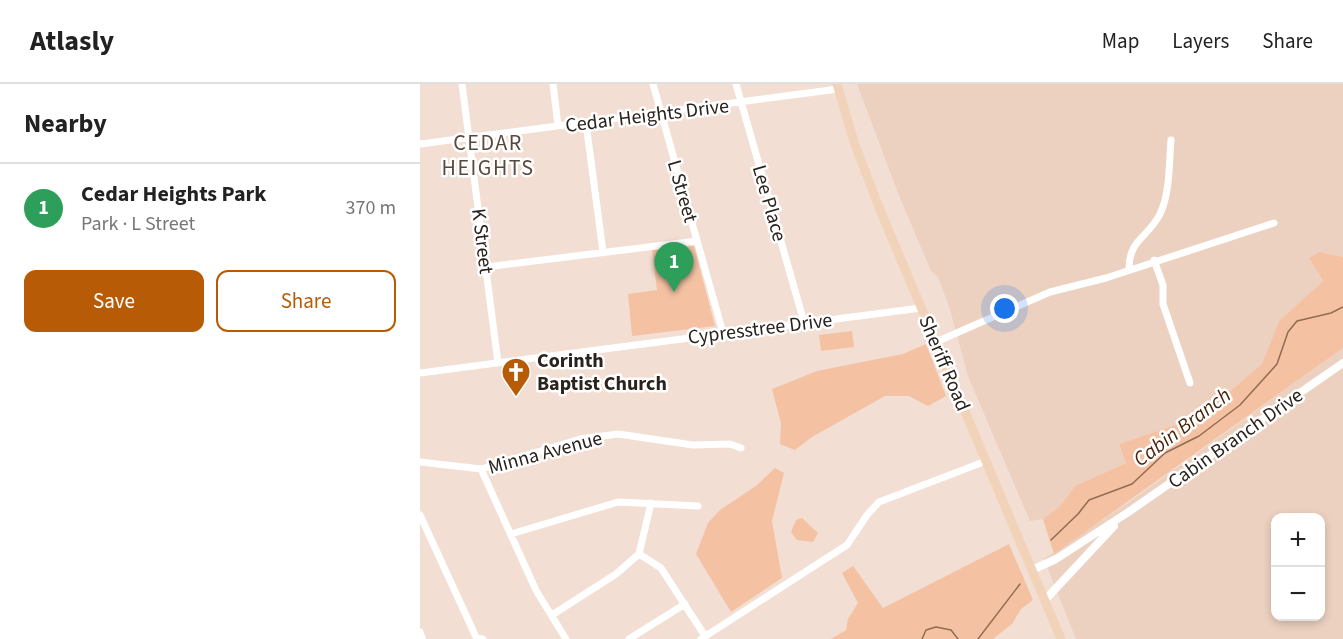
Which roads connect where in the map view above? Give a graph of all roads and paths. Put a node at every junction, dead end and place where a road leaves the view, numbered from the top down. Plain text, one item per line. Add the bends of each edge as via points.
1 (462, 84) edge
2 (553, 84) edge
3 (653, 84) edge
4 (736, 84) edge
5 (838, 87) edge
6 (741, 102) junction
7 (661, 112) junction
8 (586, 123) junction
9 (558, 126) junction
10 (469, 138) junction
11 (1171, 140) dead end
12 (420, 144) edge
13 (1274, 223) dead end
14 (697, 241) junction
15 (603, 252) junction
16 (1155, 260) junction
17 (486, 267) junction
18 (1129, 269) junction
19 (921, 308) junction
20 (804, 322) junction
21 (723, 333) junction
22 (936, 342) junction
23 (498, 363) junction
24 (1343, 363) edge
25 (420, 373) edge
26 (1190, 383) dead end
27 (741, 448) dead end
28 (986, 461) junction
29 (420, 462) edge
30 (481, 469) junction
31 (651, 502) junction
32 (698, 506) dead end
33 (1127, 513) junction
34 (420, 514) edge
35 (511, 534) junction
36 (639, 554) junction
37 (1032, 570) junction
38 (1045, 600) junction
39 (685, 604) junction
40 (552, 615) junction
41 (420, 632) edge
42 (422, 638) edge
43 (703, 638) edge
44 (483, 639) edge
45 (566, 639) edge
46 (629, 639) edge
47 (1061, 639) edge

1 - 10 street, K Street
2 - 9 street
3 - 7 street, L Street
4 - 6 street, Lee Place
5 - 6 street, Cedar Heights Drive
5 - 19 main road, Sheriff Road via 866,173
6 - 7 street, Cedar Heights Drive
6 - 20 street, Lee Place
7 - 8 street, Cedar Heights Drive
7 - 14 street, L Street
8 - 9 street, Cedar Heights Drive
8 - 15 street
9 - 10 street, Cedar Heights Drive
10 - 12 street, Cedar Heights Drive
10 - 17 street, K Street
11 - 18 street via 1168,182 1160,214 1132,247
13 - 16 street
14 - 15 street
14 - 21 street, L Street
15 - 17 street
16 - 18 street
16 - 26 street via 1163,285 1163,304
17 - 23 street, K Street
18 - 22 street via 1050,292
19 - 20 street, Cypresstree Drive
19 - 22 main road, Sheriff Road
20 - 21 street, Cypresstree Drive
21 - 23 street, Cypresstree Drive
22 - 28 main road, Sheriff Road
23 - 25 street, Cypresstree Drive
24 - 33 street, Cabin Branch Drive
27 - 30 street, Minna Avenue via 632,434 607,435 580,439
28 - 37 main road, Sheriff Road
28 - 43 street via 886,498 870,511 843,548
29 - 30 street, Minna Avenue
30 - 35 street
31 - 32 street
31 - 35 street via 615,502
31 - 36 street
33 - 37 street, Cabin Branch Drive
33 - 38 street, Cabin Branch Drive
34 - 44 street via 476,637
35 - 40 street
36 - 39 street via 661,568
36 - 40 street via 616,574
37 - 38 main road, Sheriff Road
38 - 47 main road, Sheriff Road
39 - 43 street
39 - 46 street
40 - 45 street
41 - 42 street

